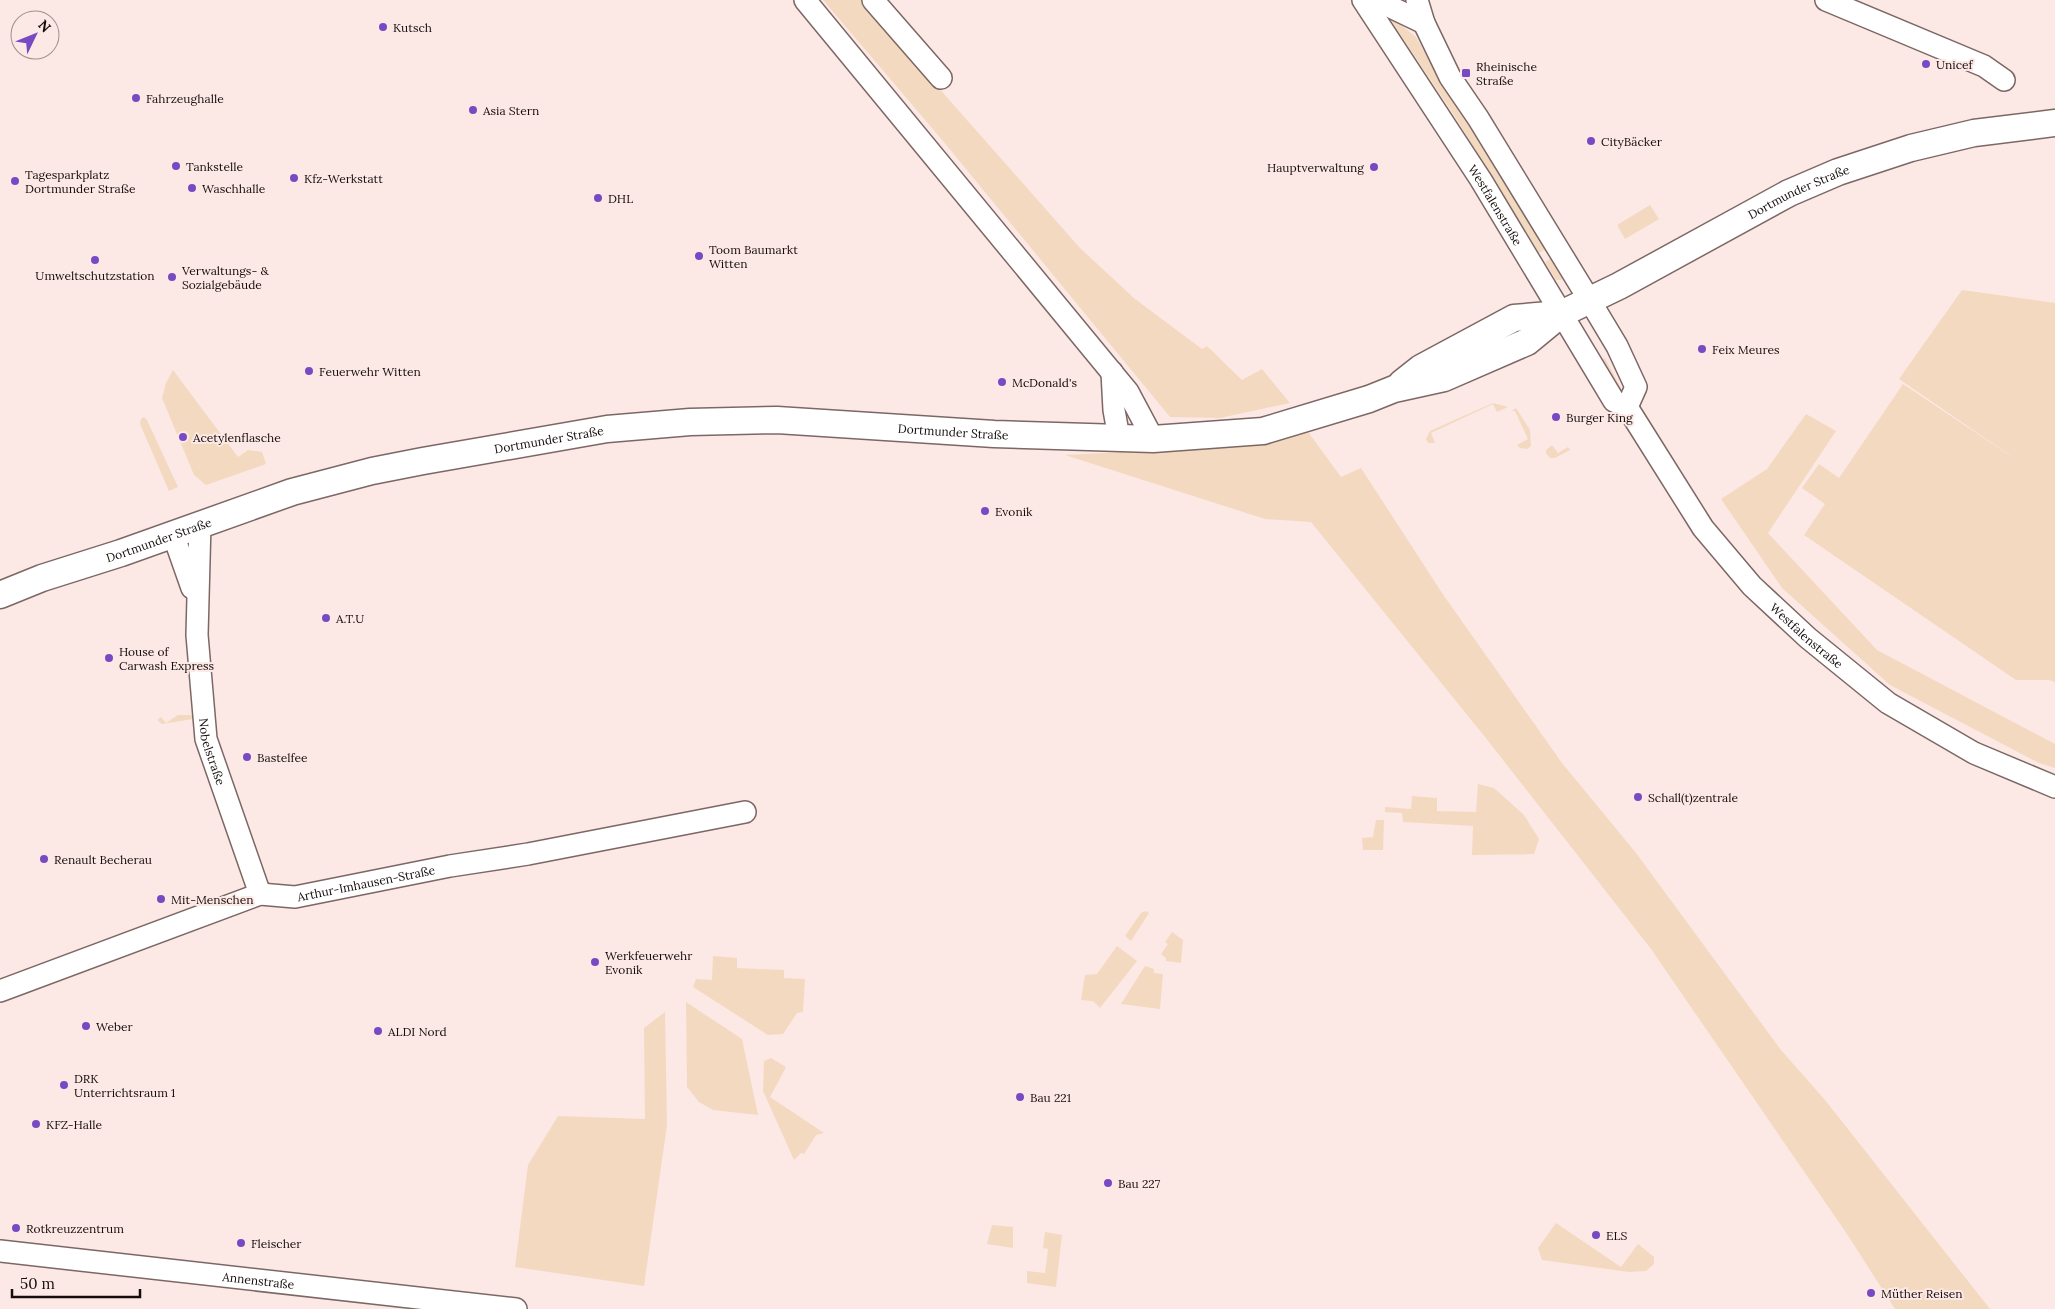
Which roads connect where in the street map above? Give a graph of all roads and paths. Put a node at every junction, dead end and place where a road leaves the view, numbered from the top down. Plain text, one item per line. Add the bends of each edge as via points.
1 (806, 0) edge
2 (873, 0) edge
3 (1362, 0) edge
4 (1376, 0) edge
5 (1417, 0) edge
6 (1826, 0) edge
7 (1424, 24) junction
8 (941, 78) dead end
9 (2004, 80) dead end
10 (2055, 123) edge
11 (1590, 301) junction
12 (1561, 314) junction
13 (1112, 372) junction
14 (1627, 407) junction
15 (1119, 438) junction
16 (1153, 439) junction
17 (200, 523) junction
18 (173, 534) junction
19 (0, 595) edge
20 (197, 602) junction
21 (2055, 787) edge
22 (744, 812) dead end
23 (260, 894) junction
24 (0, 991) edge
25 (0, 1252) edge
26 (403, 1303) edge
27 (516, 1309) edge

1 - 13 street
2 - 8 street
3 - 12 street, Westfalenstraße via 1476,173
4 - 7 street
5 - 7 street
6 - 9 street via 1984,66
7 - 11 street via 1450,77
10 - 11 main road, Dortmunder Straße via 1974,133 1912,148 1838,172 1789,193
11 - 12 main road, Dortmunder Straße
11 - 14 street via 1617,346 1636,387
12 - 14 street, Westfalenstraße via 1614,401
12 - 16 main road, Dortmunder Straße via 1514,318 1421,368 1394,389 1369,399 1263,431
13 - 15 street
13 - 16 street via 1128,392
14 - 21 street, Westfalenstraße via 1702,528 1752,586 1808,638 1850,674 1904,713 1974,753
15 - 16 main road, Dortmunder Straße
15 - 17 main road, Dortmunder Straße via 777,420 690,422 607,429 372,471 292,492
17 - 18 main road, Dortmunder Straße
17 - 20 street, Nobelstraße
18 - 19 main road, Dortmunder Straße
18 - 20 street, Nobelstraße
20 - 23 street, Nobelstraße via 206,740
22 - 23 street, Arthur-Imhausen-Straße via 295,897
23 - 24 street, Arthur-Imhausen-Straße
25 - 26 street, Annenstraße
26 - 27 street, Annenstraße

